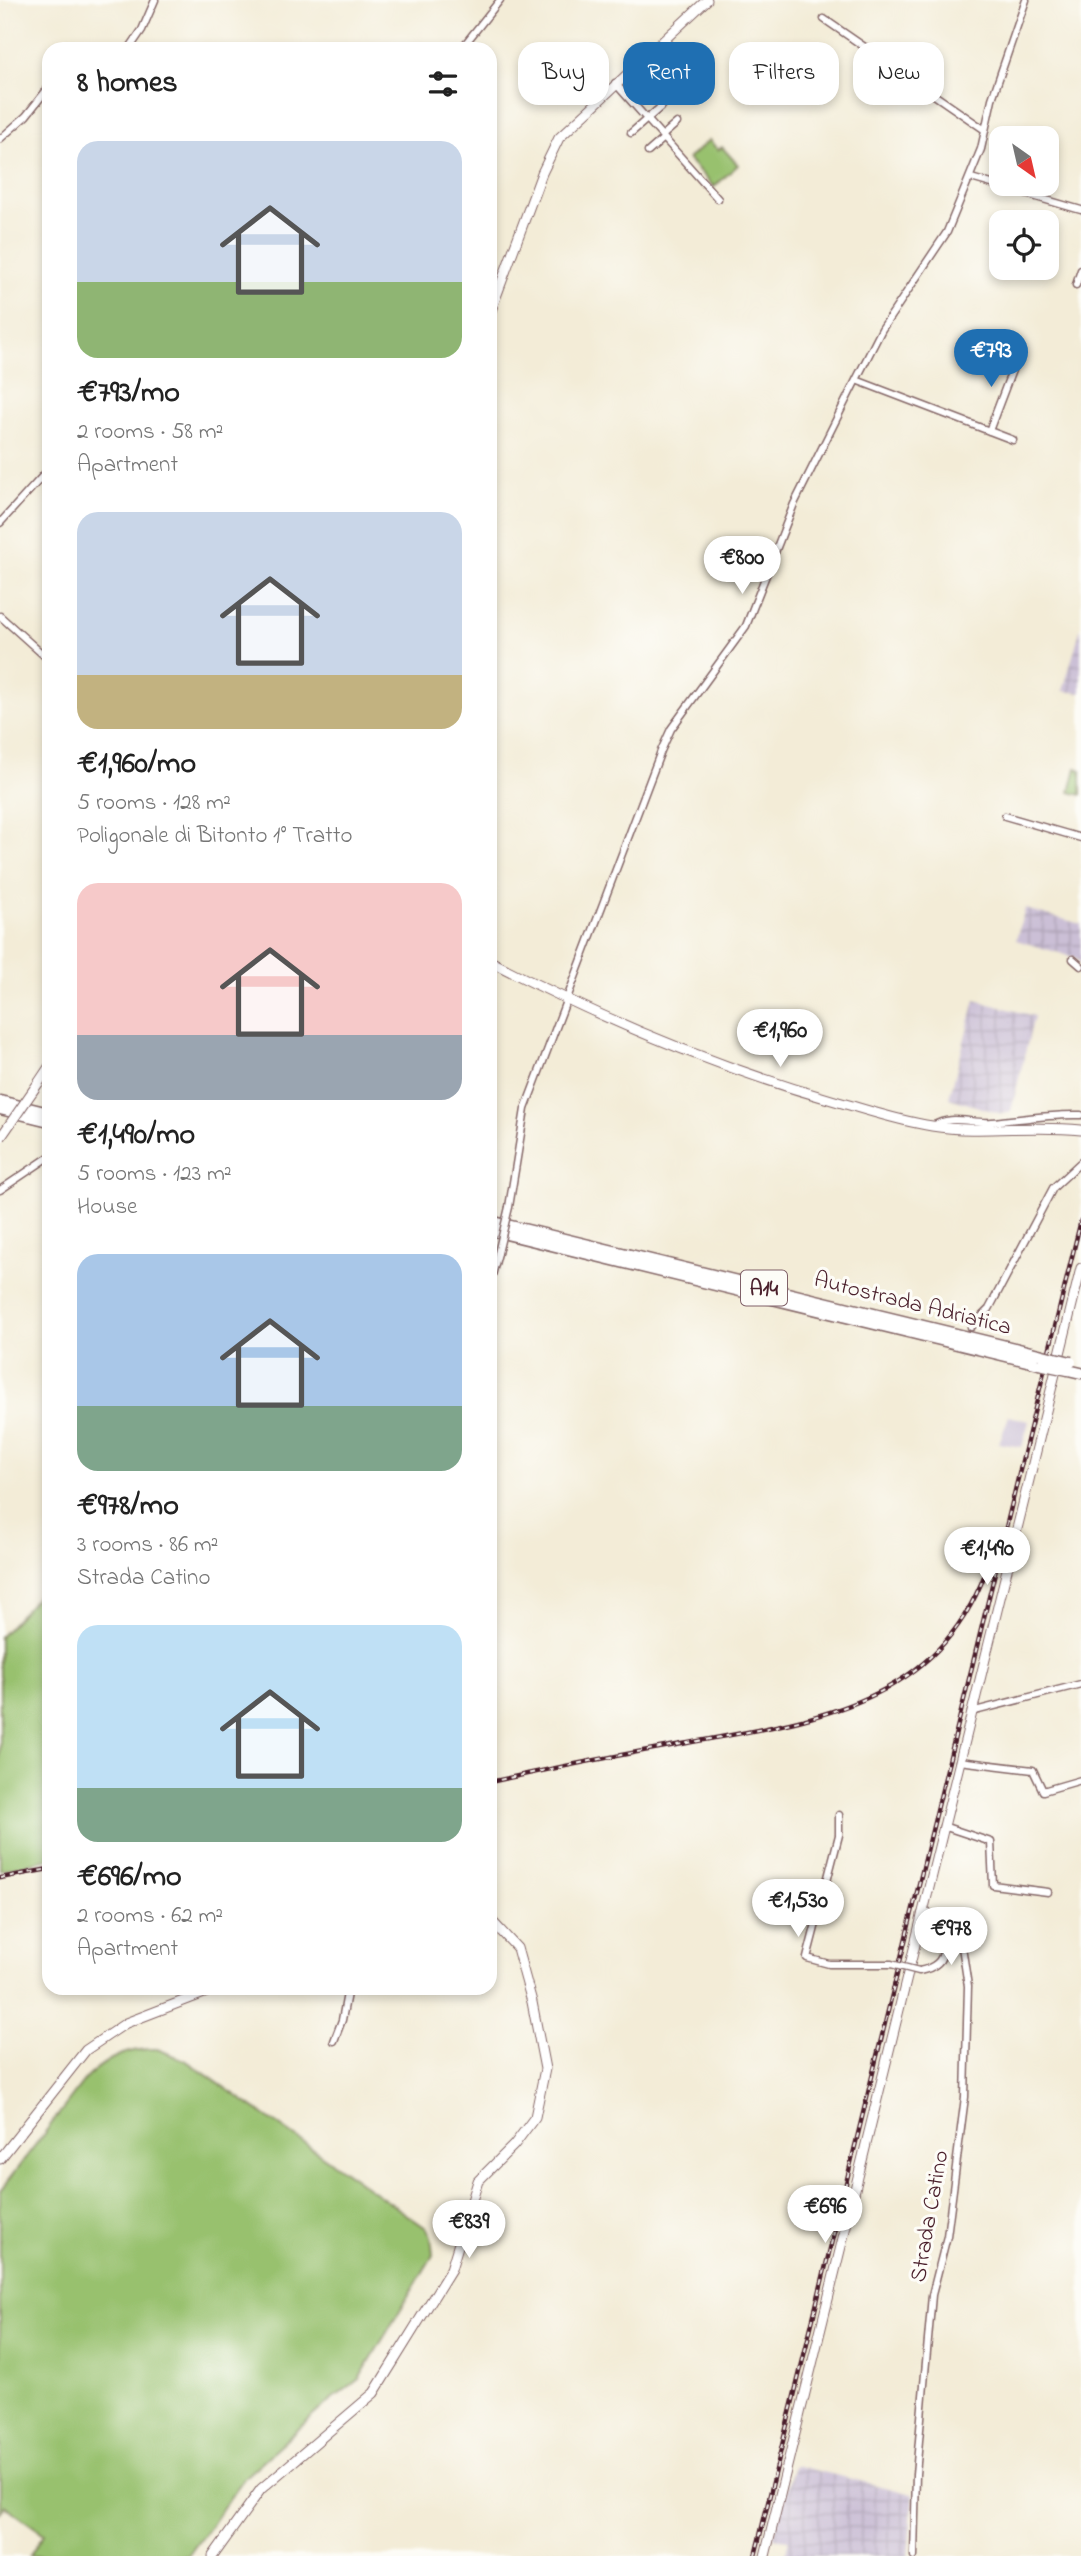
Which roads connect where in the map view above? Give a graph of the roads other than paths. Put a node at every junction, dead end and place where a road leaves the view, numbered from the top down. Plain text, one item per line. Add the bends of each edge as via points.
1 (155, 0) edge
2 (500, 0) edge
3 (707, 0) edge
4 (1026, 0) edge
5 (824, 19) dead end
6 (134, 42) edge
7 (467, 42) edge
8 (615, 83) junction
9 (42, 96) edge
10 (663, 105) dead end
11 (647, 119) junction
12 (677, 122) dead end
13 (985, 130) junction
14 (631, 133) dead end
15 (663, 137) junction
16 (0, 139) edge
17 (648, 152) dead end
18 (971, 178) junction
19 (718, 199) dead end
20 (1081, 210) edge
21 (1081, 270) edge
22 (1076, 285) dead end
23 (497, 294) edge
24 (1017, 357) dead end
25 (856, 380) junction
26 (989, 430) junction
27 (1013, 440) dead end
28 (42, 478) edge
29 (0, 523) edge
30 (0, 616) edge
31 (42, 654) edge
32 (1005, 816) dead end
33 (1081, 838) edge
34 (1073, 959) dead end
35 (497, 964) edge
36 (1081, 967) edge
37 (567, 999) junction
38 (42, 1078) edge
39 (0, 1101) edge
40 (0, 1109) edge
41 (42, 1111) edge
42 (1081, 1115) edge
43 (42, 1119) edge
44 (933, 1126) junction
45 (1081, 1130) edge
46 (0, 1137) edge
47 (42, 1162) edge
48 (1081, 1162) edge
49 (0, 1189) edge
50 (497, 1223) edge
51 (497, 1232) edge
52 (497, 1257) edge
53 (1081, 1268) edge
54 (971, 1327) dead end
55 (1039, 1359) junction
56 (1073, 1366) edge
57 (1081, 1373) edge
58 (1081, 1684) edge
59 (971, 1713) junction
60 (959, 1761) junction
61 (1081, 1780) edge
62 (839, 1815) dead end
63 (943, 1826) junction
64 (1048, 1892) dead end
65 (925, 1913) junction
66 (942, 1915) junction
67 (497, 1927) edge
68 (936, 1929) junction
69 (915, 1942) junction
70 (199, 1995) edge
71 (347, 1995) edge
72 (334, 2040) dead end
73 (0, 2159) edge
74 (213, 2556) edge
75 (765, 2556) edge
76 (914, 2556) edge

1 - 6 street
2 - 7 street
3 - 8 main road
4 - 13 street
5 - 13 street
8 - 11 street
8 - 23 main road via 568,127 552,149
9 - 16 street
10 - 11 street
11 - 14 street
11 - 15 street
12 - 15 street
13 - 18 street
15 - 17 street
15 - 19 street
18 - 20 street
18 - 25 street via 947,232 882,330
21 - 22 street
24 - 26 street
25 - 26 street
25 - 37 street via 794,504 746,626 671,729
26 - 27 street
28 - 29 street
30 - 31 street
32 - 33 street
34 - 36 street
35 - 37 main road
37 - 44 main road via 766,1080
37 - 52 street, bridge via 525,1109
38 - 46 main road, bridge
39 - 41 highway
40 - 43 highway
42 - 44 street via 990,1122 951,1119
44 - 45 main road
47 - 49 street
48 - 54 street via 1053,1188 989,1309
50 - 55 highway, Autostrada Adriatica / A14
51 - 55 highway, Autostrada Adriatica / A14
53 - 59 main road
55 - 56 highway, Autostrada Adriatica / A14, bridge
56 - 57 highway, Autostrada Adriatica / A14
58 - 59 street
59 - 60 main road
60 - 61 street via 1033,1770 1042,1791
60 - 63 main road
62 - 68 street, bridge via 839,1835 807,1958 829,1964 891,1964 928,1970 942,1957 942,1937
63 - 64 street via 991,1842 993,1885
63 - 65 main road
65 - 66 street
65 - 68 street
65 - 69 main road
66 - 68 street
66 - 76 street, Strada Catino via 958,1920 968,1986 965,2096 947,2236 932,2295 916,2474
67 - 74 main road via 517,1948 532,2002 545,2069 535,2117 478,2182 451,2269 374,2393 261,2489
68 - 69 street
69 - 75 main road
70 - 73 main road via 126,2023 86,2050
71 - 72 street

